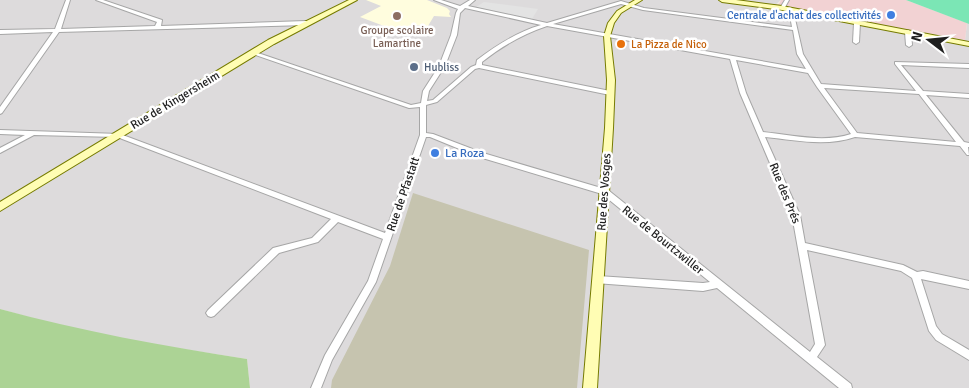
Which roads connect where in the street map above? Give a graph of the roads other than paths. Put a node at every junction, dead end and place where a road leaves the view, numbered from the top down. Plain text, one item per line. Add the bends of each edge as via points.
1 (68, 0) edge
2 (98, 0) edge
3 (124, 0) edge
4 (354, 0) edge
5 (436, 0) edge
6 (473, 0) edge
7 (646, 0) edge
8 (722, 0) edge
9 (787, 0) edge
10 (626, 2) edge
11 (113, 4) junction
12 (462, 7) junction
13 (782, 8) junction
14 (791, 10) junction
15 (306, 23) junction
16 (857, 23) junction
17 (550, 25) junction
18 (158, 26) junction
19 (58, 29) junction
20 (795, 29) junction
21 (0, 32) edge
22 (908, 32) junction
23 (607, 36) junction
24 (856, 42) dead end
25 (969, 44) edge
26 (909, 45) dead end
27 (253, 53) junction
28 (733, 59) junction
29 (479, 66) junction
30 (969, 66) edge
31 (810, 72) junction
32 (819, 86) junction
33 (921, 92) junction
34 (610, 93) junction
35 (969, 96) edge
36 (423, 106) junction
37 (0, 112) edge
38 (0, 132) edge
39 (35, 132) junction
40 (423, 134) junction
41 (760, 134) junction
42 (118, 135) junction
43 (855, 135) junction
44 (966, 145) edge
45 (0, 151) edge
46 (969, 152) edge
47 (605, 192) junction
48 (0, 207) edge
49 (337, 218) junction
50 (388, 238) junction
51 (803, 246) junction
52 (916, 276) junction
53 (598, 280) junction
54 (717, 284) junction
55 (969, 285) edge
56 (211, 313) dead end
57 (969, 356) edge
58 (810, 359) junction
59 (316, 388) edge
60 (590, 388) edge
61 (847, 388) edge

1 - 19 street
2 - 11 street
3 - 11 street
4 - 15 main road, Rue de Kingersheim
5 - 12 street
6 - 12 street
7 - 10 main road
8 - 13 main road
9 - 13 street
10 - 17 street
10 - 20 street
10 - 23 main road
11 - 18 street via 160,21
12 - 17 street
12 - 36 street, Rue de Pfastatt via 442,66 426,91
13 - 14 main road
14 - 16 main road
14 - 20 street
15 - 18 street
15 - 27 main road, Rue de Kingersheim
16 - 22 main road
16 - 24 street
17 - 23 street
17 - 29 street via 529,30 499,46 479,61
18 - 19 street
19 - 21 street
19 - 37 street
20 - 31 street via 800,54
22 - 25 main road
22 - 26 street
23 - 28 street
23 - 34 main road, Rue des Vosges
27 - 36 street via 411,107
27 - 42 main road, Rue de Kingersheim
28 - 31 street
28 - 41 street, Rue des Prés
29 - 34 street
29 - 36 street via 436,101
30 - 33 street via 897,63
31 - 32 street
32 - 33 street
32 - 43 street
33 - 35 street
33 - 44 street
34 - 47 main road, Rue des Vosges
36 - 40 street, Rue de Pfastatt
38 - 39 street
39 - 42 street
39 - 45 street
40 - 47 street, Rue de Bourtzwiller
40 - 50 street, Rue de Pfastatt
41 - 43 street via 831,140
41 - 51 street, Rue des Prés via 796,215
42 - 48 main road, Rue de Kingersheim
42 - 49 street
43 - 44 street
44 - 46 street
47 - 53 main road, Rue des Vosges
47 - 54 street, Rue de Bourtzwiller
49 - 50 street
49 - 56 street via 315,240 276,250
50 - 59 street, Rue de Pfastatt via 372,282 328,358
51 - 52 street via 903,268
51 - 58 street, Rue des Prés via 820,345
52 - 55 street via 923,274
52 - 57 street via 932,328 939,337
53 - 54 street via 703,287
53 - 60 main road, Rue des Vosges
54 - 58 street, Rue de Bourtzwiller
58 - 61 street, Rue de Bourtzwiller

